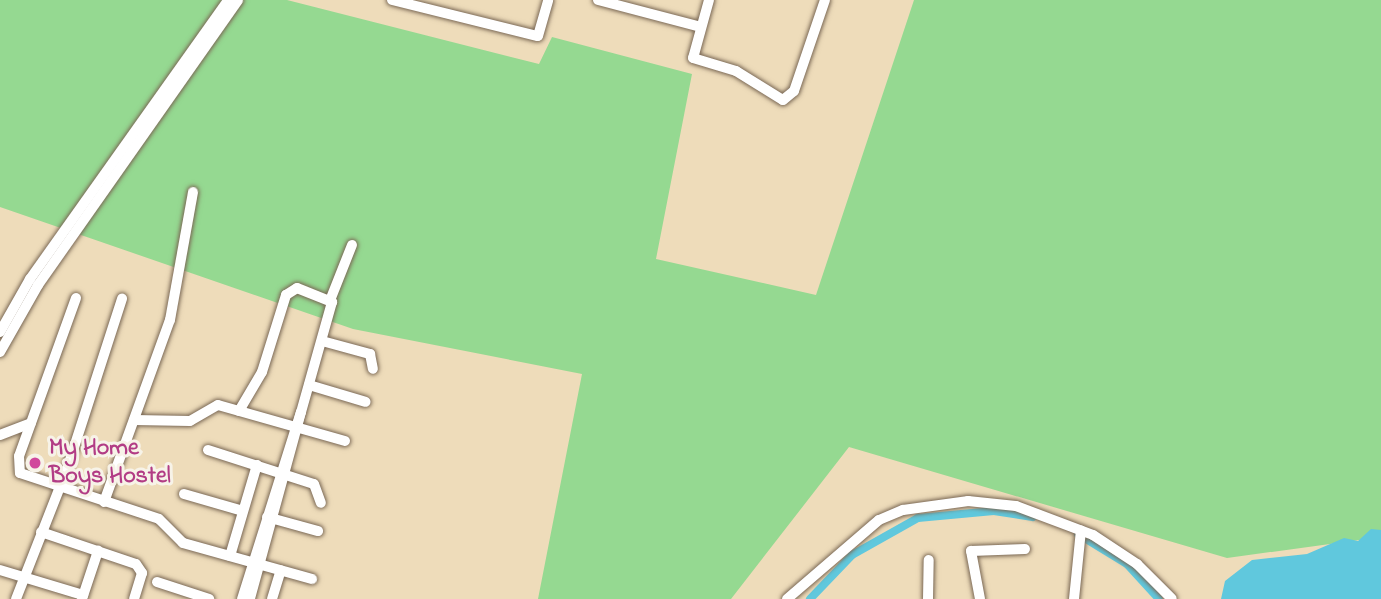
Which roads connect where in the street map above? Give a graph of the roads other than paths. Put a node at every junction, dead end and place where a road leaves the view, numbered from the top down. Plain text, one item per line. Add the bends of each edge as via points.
1 (228, 0) edge
2 (238, 0) edge
3 (392, 0) edge
4 (548, 0) edge
5 (598, 0) edge
6 (709, 0) edge
7 (825, 0) edge
8 (701, 27) junction
9 (192, 192) dead end
10 (352, 246) dead end
11 (76, 298) dead end
12 (331, 298) junction
13 (122, 299) dead end
14 (0, 332) edge
15 (322, 341) junction
16 (0, 352) edge
17 (373, 369) dead end
18 (309, 385) junction
19 (366, 402) dead end
20 (239, 411) junction
21 (134, 420) junction
22 (31, 423) junction
23 (297, 427) junction
24 (0, 435) edge
25 (345, 441) dead end
26 (208, 450) dead end
27 (257, 465) junction
28 (283, 474) junction
29 (59, 488) junction
30 (184, 494) dead end
31 (104, 502) junction
32 (321, 503) dead end
33 (243, 510) junction
34 (270, 518) junction
35 (318, 531) dead end
36 (41, 532) junction
37 (1080, 534) junction
38 (1025, 549) dead end
39 (98, 551) junction
40 (230, 556) junction
41 (929, 559) dead end
42 (256, 563) junction
43 (0, 570) edge
44 (281, 570) junction
45 (24, 578) junction
46 (312, 579) dead end
47 (157, 582) dead end
48 (83, 597) edge
49 (16, 599) edge
50 (134, 599) edge
51 (209, 599) edge
52 (242, 599) edge
53 (250, 599) edge
54 (272, 599) edge
55 (787, 599) edge
56 (929, 599) edge
57 (980, 599) edge
58 (1073, 599) edge
59 (1172, 599) edge

1 - 14 street via 30,279
2 - 16 street via 38,285
3 - 4 street via 538,36
5 - 8 street
6 - 8 street
7 - 8 street via 789,100 736,71 693,58
9 - 21 street via 170,320
10 - 12 street
11 - 22 street
12 - 15 street
12 - 20 street via 297,288 286,295 261,372
13 - 29 street
15 - 17 street via 370,354
15 - 18 street
18 - 19 street
18 - 23 street
20 - 21 street via 218,405 190,421
20 - 23 street
21 - 31 street
22 - 24 street
22 - 29 street via 20,472
23 - 25 street
23 - 28 street
26 - 27 street
27 - 28 street
27 - 33 street
28 - 32 street via 319,487
28 - 34 street
29 - 31 street
29 - 36 street
30 - 33 street
31 - 40 street via 159,519 183,543
33 - 40 street
34 - 35 street
34 - 42 street
36 - 39 street
36 - 45 street
37 - 55 street via 1016,506 968,501 903,510 859,533
37 - 58 street
37 - 59 street via 1138,564
38 - 57 street via 971,551
39 - 48 street
39 - 50 street via 140,568
40 - 42 street
41 - 56 street
42 - 44 street
42 - 52 street
42 - 53 street
43 - 45 street
44 - 46 street
44 - 54 street
45 - 48 street
45 - 49 street
47 - 51 street

